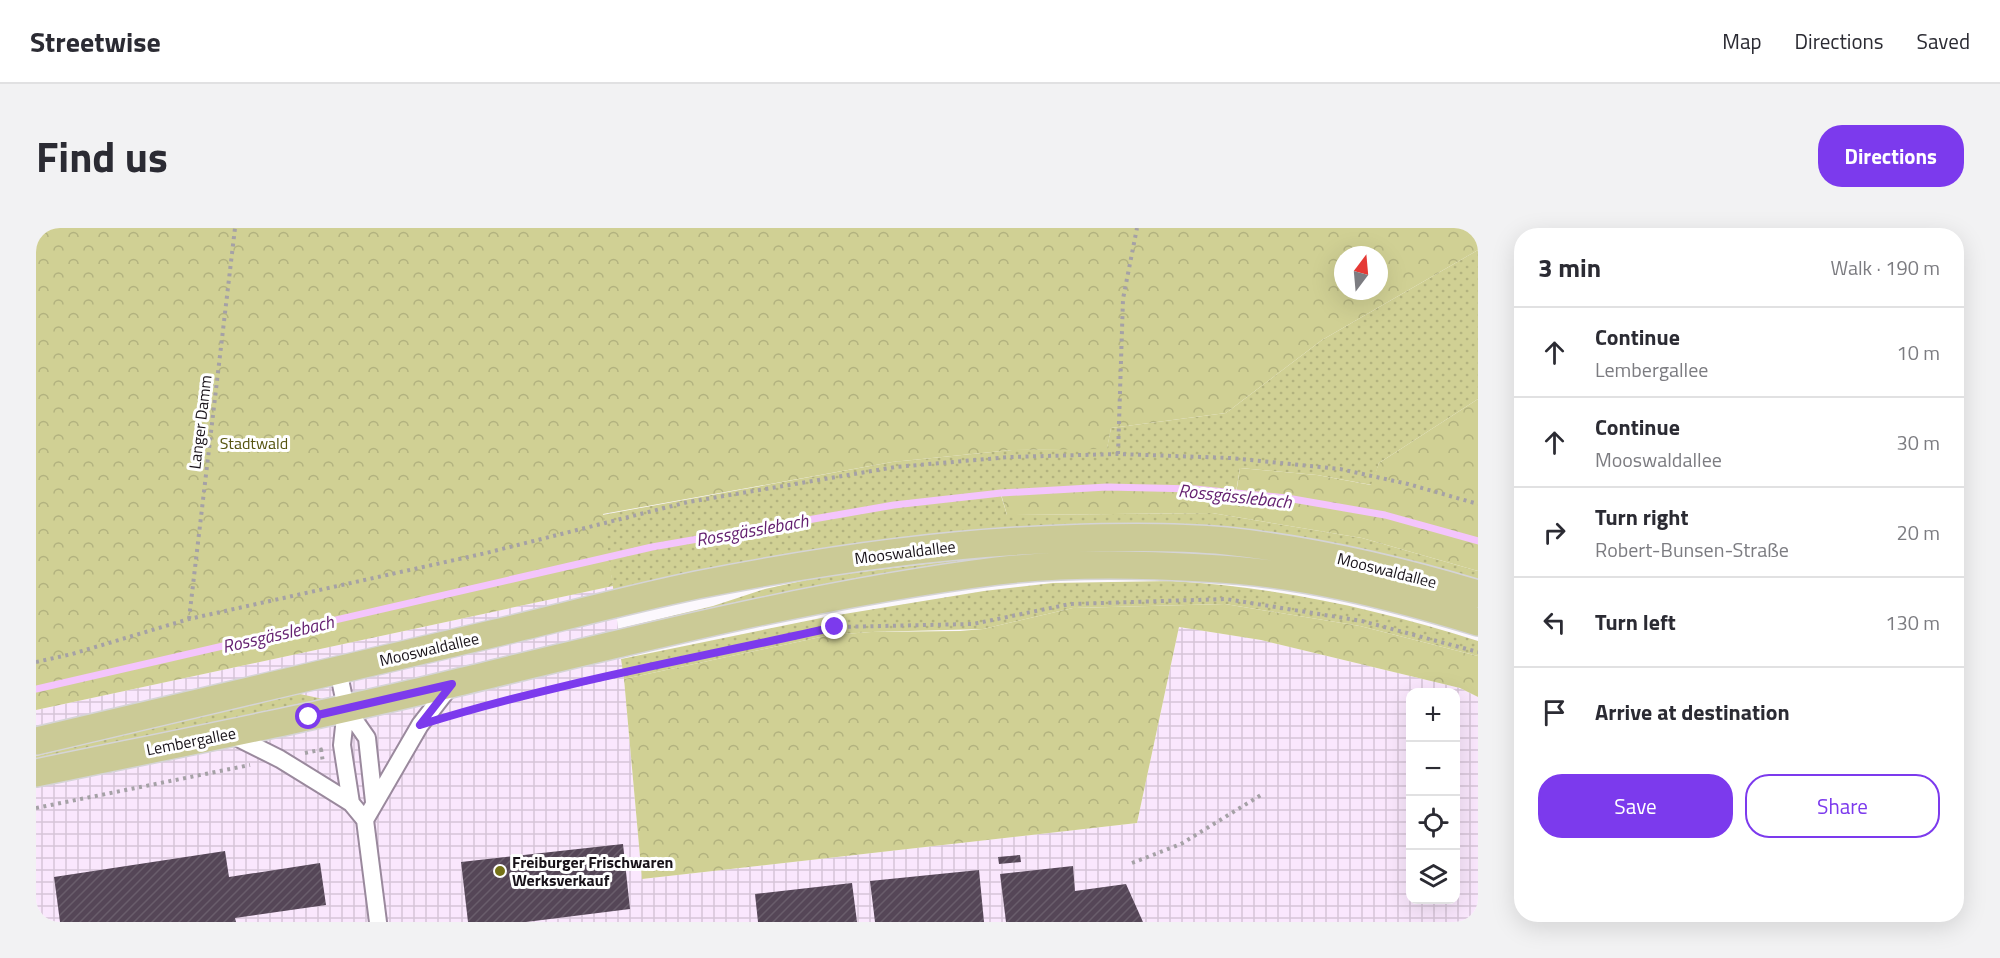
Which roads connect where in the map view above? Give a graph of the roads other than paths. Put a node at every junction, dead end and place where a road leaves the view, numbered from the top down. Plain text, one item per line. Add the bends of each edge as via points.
1 (1478, 594) edge
2 (1478, 622) edge
3 (338, 670) junction
4 (452, 684) junction
5 (346, 708) junction
6 (229, 734) junction
7 (36, 741) edge
8 (36, 772) edge
9 (374, 802) junction
10 (351, 803) junction
11 (365, 820) junction
12 (378, 922) edge

1 - 3 main road, Mooswaldallee via 1414,574 1316,553 1224,541 1158,537 987,543 853,558 697,585
2 - 4 main road, Mooswaldallee via 1369,592 1263,573 1207,568 1061,566 999,571 802,604
3 - 5 street
3 - 7 main road, Lembergallee
4 - 5 main road, Mooswaldallee
4 - 9 street via 420,725
5 - 6 main road, Lembergallee
5 - 9 street via 367,738
5 - 10 street via 342,745
6 - 8 main road, Lembergallee
6 - 10 street via 280,759
9 - 11 street
10 - 11 street
11 - 12 street

